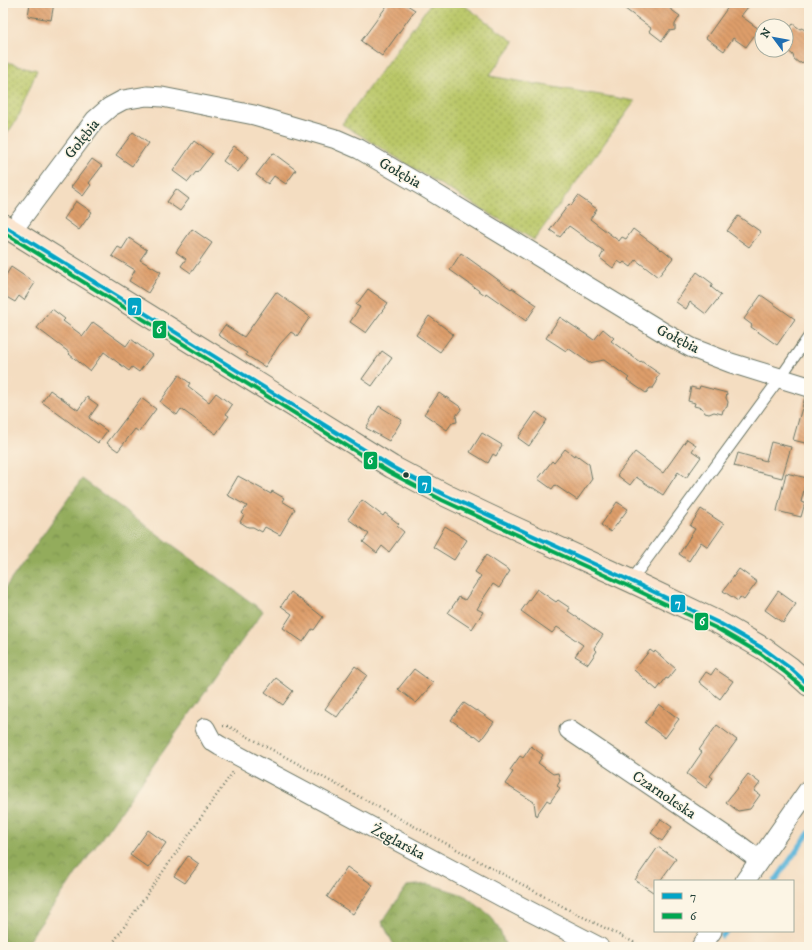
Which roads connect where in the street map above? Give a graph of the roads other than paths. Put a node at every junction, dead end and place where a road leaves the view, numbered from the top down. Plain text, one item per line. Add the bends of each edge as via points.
1 (8, 228) edge
2 (809, 336) edge
3 (780, 378) junction
4 (809, 387) edge
5 (631, 581) junction
6 (809, 685) edge
7 (205, 728) road end
8 (569, 730) dead end
9 (809, 789) edge
10 (759, 860) junction
11 (746, 880) edge
12 (711, 932) edge
13 (599, 947) edge
14 (701, 947) edge

1 - 3 street, Gołębia via 95,120 123,100 147,96 162,97 254,114 359,149 666,334 692,348
1 - 5 street via 406,475
2 - 3 lane
3 - 4 street, Gołębia
3 - 5 lane
5 - 6 street via 743,636 790,668
7 - 13 street, Żeglarska via 212,741 242,759
8 - 10 street, Czarnoleska
9 - 10 street
10 - 11 street
12 - 14 street

